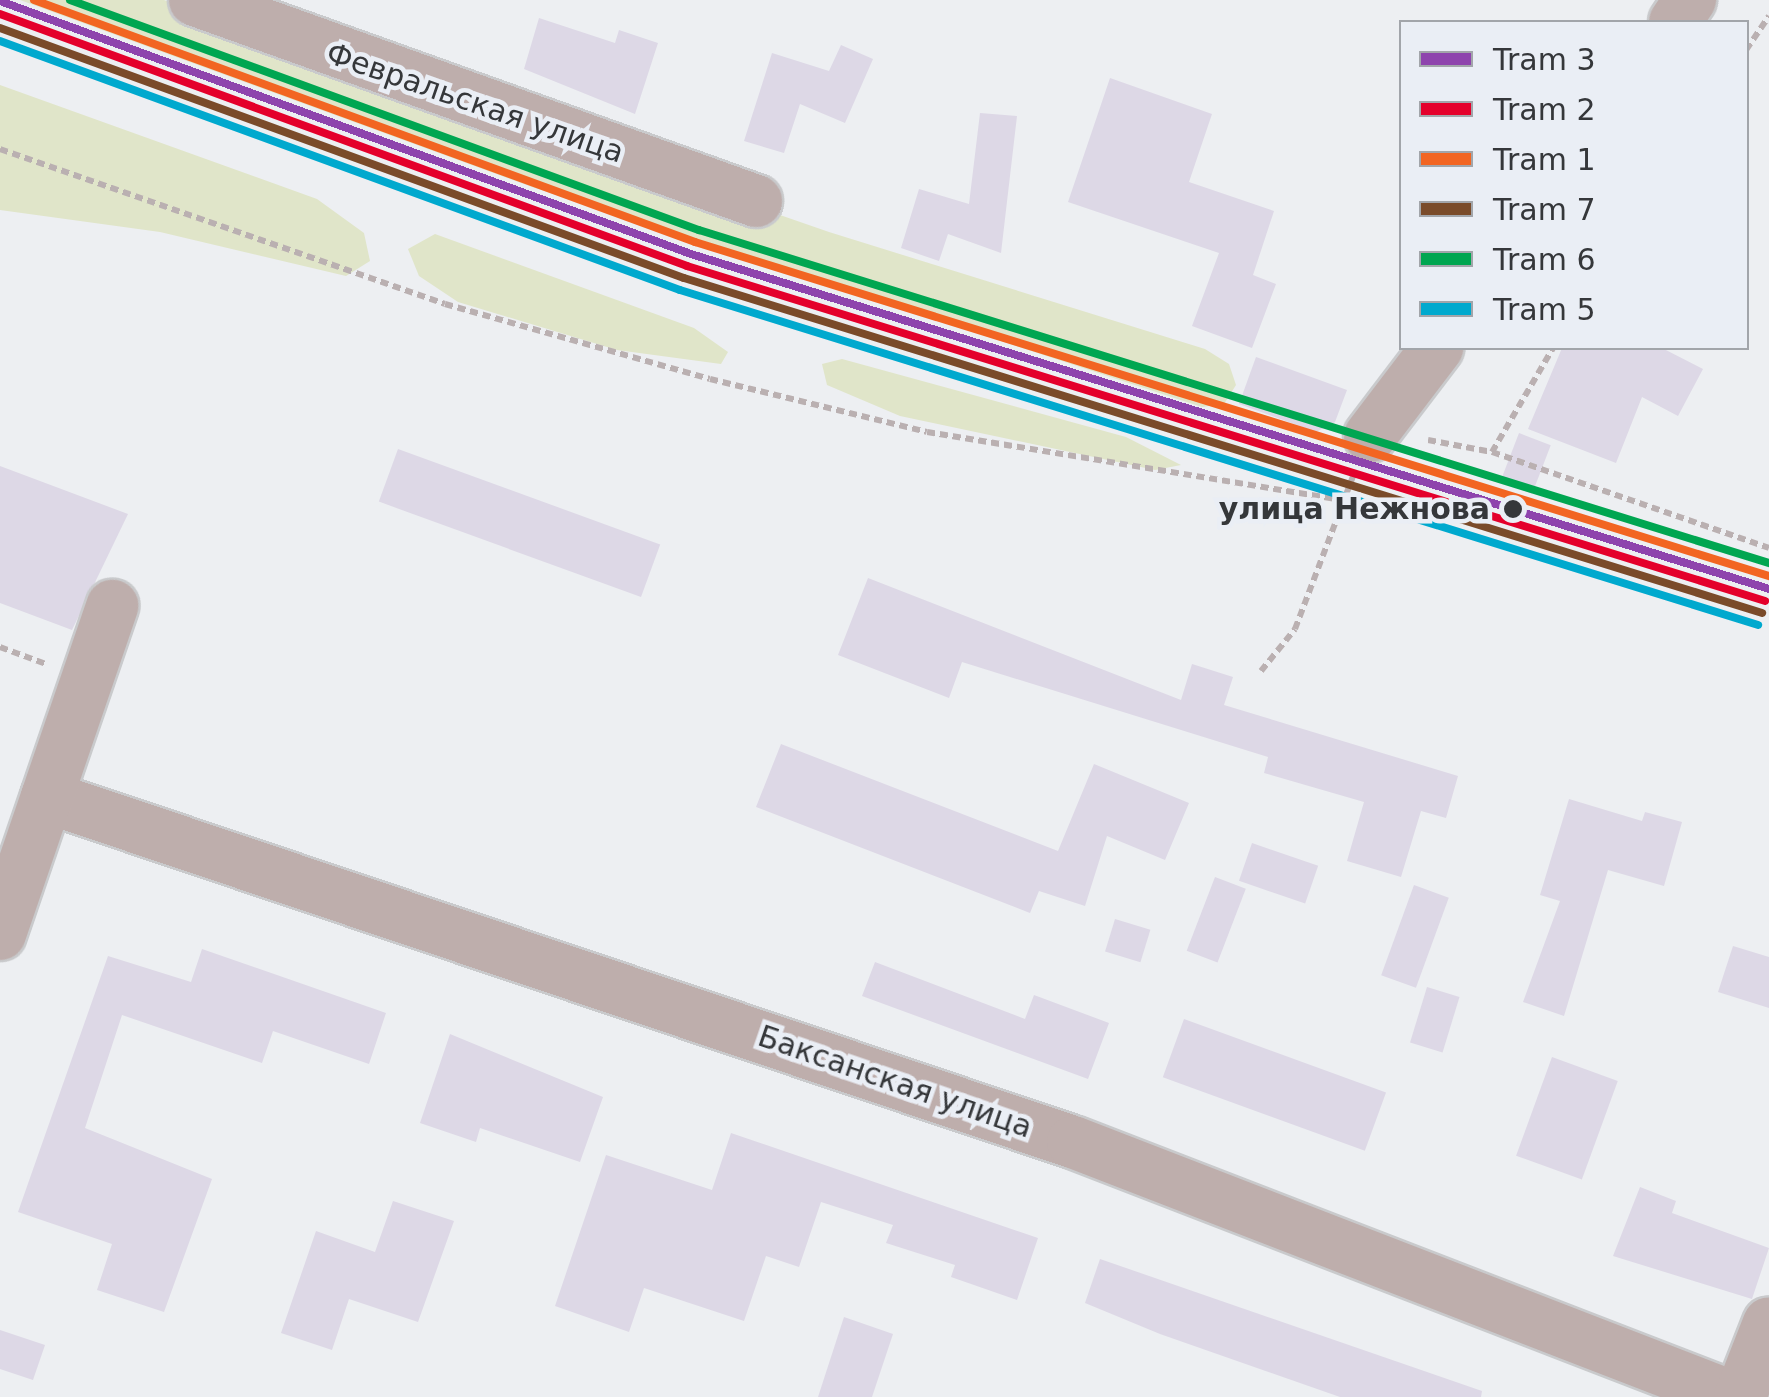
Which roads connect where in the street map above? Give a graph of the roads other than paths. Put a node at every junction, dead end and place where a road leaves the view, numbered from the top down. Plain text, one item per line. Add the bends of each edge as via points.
1 (195, 0) edge
2 (756, 201) dead end
3 (1435, 350) edge
4 (1370, 436) road end
5 (112, 606) dead end
6 (48, 797) junction
7 (0, 934) edge
8 (1769, 1324) edge
9 (1732, 1397) edge
10 (1740, 1397) edge

1 - 2 street, Февральская улица
3 - 4 street
5 - 6 street
6 - 7 street
6 - 9 street, Баксанская улица via 1073,1142
8 - 10 street

